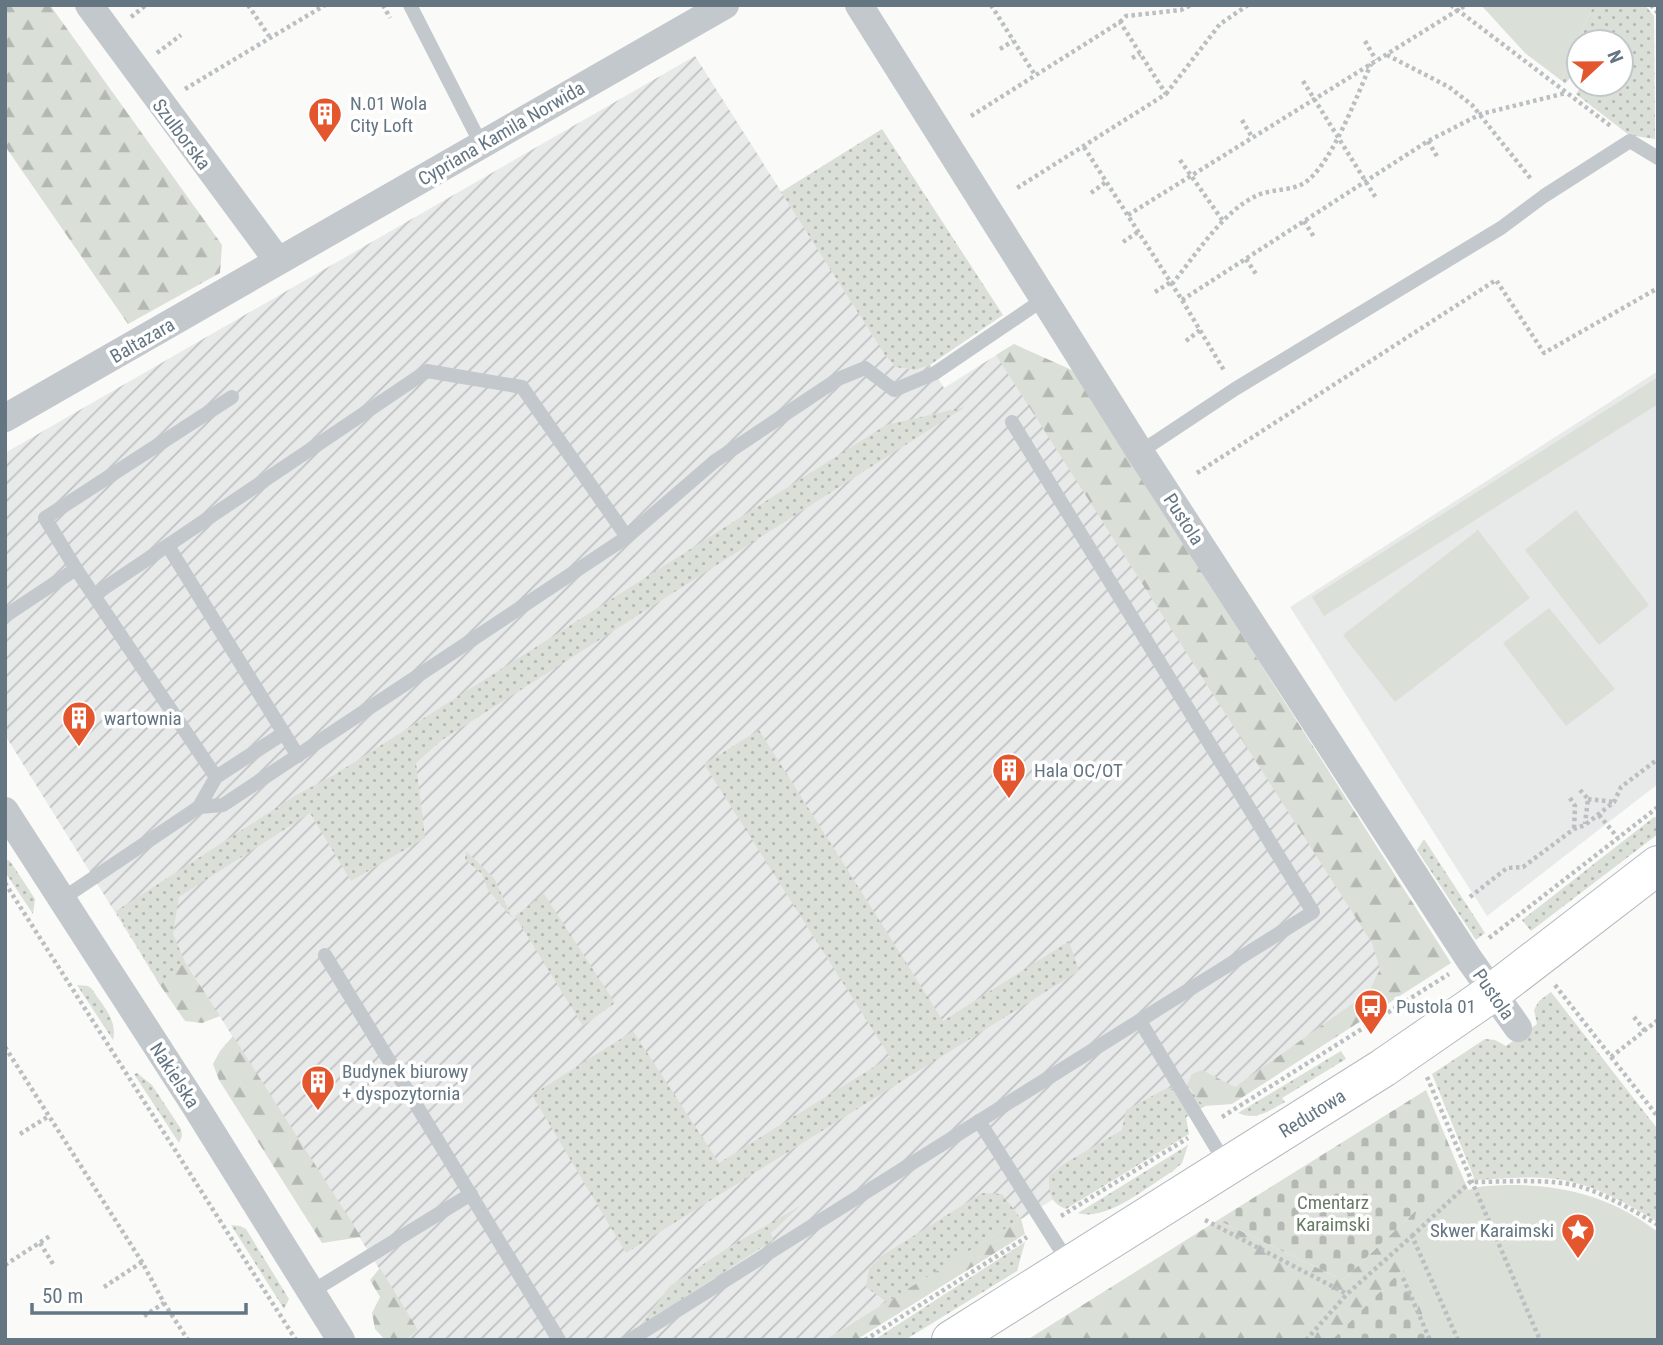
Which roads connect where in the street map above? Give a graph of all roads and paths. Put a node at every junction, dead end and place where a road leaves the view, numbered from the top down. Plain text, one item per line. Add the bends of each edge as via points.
1 (89, 5) edge
2 (248, 5) edge
3 (325, 5) edge
4 (383, 5) edge
5 (410, 5) edge
6 (724, 5) edge
7 (859, 5) edge
8 (1191, 5) edge
9 (1248, 5) edge
10 (1451, 5) edge
11 (1466, 5) edge
12 (1651, 5) edge
13 (992, 6) edge
14 (1458, 10) junction
15 (1658, 13) edge
16 (1120, 22) junction
17 (397, 30) dead end
18 (181, 36) dead end
19 (270, 37) junction
20 (1013, 41) junction
21 (1365, 41) dead end
22 (1000, 49) dead end
23 (1140, 54) junction
24 (1386, 54) junction
25 (1132, 58) dead end
26 (147, 59) dead end
27 (1374, 62) junction
28 (1035, 75) junction
29 (1303, 81) dead end
30 (1565, 92) edge
31 (1565, 93) edge
32 (1166, 94) junction
33 (1573, 98) edge
34 (1314, 99) junction
35 (160, 104) junction
36 (1481, 114) junction
37 (971, 116) dead end
38 (1242, 120) dead end
39 (1338, 136) junction
40 (1252, 137) junction
41 (1428, 141) junction
42 (1630, 141) junction
43 (481, 144) junction
44 (1084, 148) junction
45 (1438, 158) dead end
46 (1658, 158) edge
47 (1180, 160) dead end
48 (1190, 176) junction
49 (1367, 181) junction
50 (1106, 182) junction
51 (1017, 188) dead end
52 (1091, 193) dead end
53 (1544, 196) junction
54 (1376, 198) dead end
55 (1128, 215) junction
56 (1223, 221) junction
57 (1304, 221) junction
58 (1138, 232) junction
59 (1314, 237) dead end
60 (1123, 242) dead end
61 (1246, 259) junction
62 (278, 261) junction
63 (1255, 274) dead end
64 (1172, 283) junction
65 (1658, 288) edge
66 (1155, 292) dead end
67 (1044, 299) junction
68 (1182, 300) junction
69 (1200, 331) junction
70 (1186, 341) dead end
71 (1235, 389) junction
72 (232, 397) dead end
73 (5, 418) edge
74 (1012, 422) dead end
75 (1140, 452) junction
76 (1198, 472) dead end
77 (627, 537) junction
78 (168, 546) junction
79 (76, 569) junction
80 (94, 595) junction
81 (5, 616) edge
82 (284, 733) junction
83 (298, 756) junction
84 (1658, 759) edge
85 (216, 776) junction
86 (1580, 790) dead end
87 (1570, 798) dead end
88 (1588, 799) junction
89 (1614, 802) junction
90 (200, 807) junction
91 (1658, 807) edge
92 (5, 811) edge
93 (1599, 815) junction
94 (1586, 825) junction
95 (1574, 829) junction
96 (1618, 839) junction
97 (1658, 864) edge
98 (5, 883) edge
99 (1470, 897) dead end
100 (62, 899) junction
101 (325, 955) dead end
102 (1469, 959) junction
103 (1553, 983) dead end
104 (1493, 992) junction
105 (1634, 1017) dead end
106 (1658, 1020) edge
107 (1140, 1021) junction
108 (1518, 1028) dead end
109 (1645, 1031) junction
110 (5, 1047) edge
111 (1611, 1057) junction
112 (1425, 1073) dead end
113 (1656, 1110) edge
114 (49, 1116) junction
115 (1658, 1117) edge
116 (979, 1121) junction
117 (1205, 1128) junction
118 (20, 1134) dead end
119 (1227, 1167) junction
120 (1470, 1182) junction
121 (471, 1194) junction
122 (1198, 1216) dead end
123 (1657, 1225) edge
124 (1046, 1226) junction
125 (50, 1236) dead end
126 (1412, 1236) junction
127 (40, 1243) junction
128 (142, 1262) junction
129 (53, 1264) dead end
130 (5, 1265) edge
131 (1070, 1265) junction
132 (1403, 1278) dead end
133 (104, 1287) dead end
134 (312, 1292) junction
135 (1347, 1294) junction
136 (164, 1303) junction
137 (144, 1316) dead end
138 (188, 1340) edge
139 (296, 1340) edge
140 (341, 1340) edge
141 (559, 1340) edge
142 (630, 1340) edge
143 (865, 1340) edge
144 (951, 1340) edge
145 (1306, 1340) edge
146 (1430, 1340) edge
147 (1458, 1340) edge
148 (1540, 1340) edge

1 - 35 street, Szulborska
2 - 19 path
3 - 19 path
4 - 17 path
5 - 43 lane
6 - 43 street, Cypriana Kamila Norwida
7 - 67 street, Pustola
8 - 16 path via 1126,16
9 - 32 path via 1220,24
10 - 14 path
11 - 14 path
12 - 15 path
13 - 20 path
14 - 24 path
14 - 30 path
16 - 23 path
16 - 28 path
18 - 26 path
19 - 35 path
20 - 22 path
20 - 28 path
21 - 27 path
23 - 25 path
23 - 32 path
24 - 27 path
24 - 36 path via 1449,87
27 - 34 path
27 - 39 path
28 - 37 path
29 - 34 path
31 - 36 path
32 - 44 path
33 - 42 path
34 - 39 path
34 - 40 path
35 - 62 street, Szulborska
36 - 41 path
36 - 53 path
38 - 40 path
39 - 49 path
39 - 56 path via 1322,166 1306,182 1259,194
40 - 48 path
41 - 45 path
41 - 49 path
42 - 46 lane
42 - 53 lane
43 - 62 street, Cypriana Kamila Norwida
44 - 50 path
44 - 51 path
47 - 48 path
48 - 55 path
48 - 56 path
49 - 54 path
49 - 57 path
50 - 52 path
50 - 55 path
53 - 71 lane via 1501,228
55 - 58 path
56 - 64 path
57 - 59 path
57 - 61 path
58 - 60 path
58 - 64 path
61 - 63 path
61 - 68 path
62 - 73 street, Baltazara
64 - 66 path
64 - 68 path
65 - 76 path via 1545,353 1496,281
67 - 75 street, Pustola
67 - 77 lane via 935,373 894,390 865,368 838,379 715,461
68 - 69 path
69 - 70 path
69 - 71 path
71 - 75 lane
72 - 79 lane via 45,518
74 - 107 lane via 1313,912
75 - 102 street, Pustola
77 - 78 lane via 522,387 427,371
77 - 83 lane
78 - 80 lane
78 - 82 lane
79 - 80 lane
79 - 81 lane
80 - 85 lane
82 - 83 lane
82 - 85 lane
83 - 90 lane via 223,806
84 - 89 path via 1621,787
85 - 90 lane
86 - 88 path
87 - 95 path via 1575,806
88 - 89 path
88 - 94 path
89 - 93 path
90 - 100 lane
91 - 96 path
92 - 100 street, Nakielska
93 - 94 path
93 - 96 path
94 - 95 path
95 - 99 path via 1523,867 1507,868
96 - 102 path via 1493,933
97 - 104 street, Redutowa
98 - 139 path
100 - 134 street, Nakielska
101 - 121 lane
102 - 104 street, Pustola
102 - 117 path
103 - 111 path
104 - 108 street, Pustola
104 - 119 street, Redutowa
105 - 109 path
106 - 109 path
107 - 116 lane
107 - 117 lane
109 - 111 path
110 - 114 path
111 - 113 path
112 - 120 path
113 - 115 path
114 - 118 path
114 - 128 path
116 - 124 lane
116 - 142 lane
117 - 119 lane
117 - 124 path
119 - 131 street, Redutowa
120 - 123 path via 1572,1185
120 - 126 path
120 - 148 path
121 - 134 lane
121 - 141 lane
122 - 135 path
124 - 131 lane
124 - 143 path
125 - 127 path
126 - 135 path
126 - 147 path
127 - 129 path
127 - 130 path
128 - 133 path
128 - 136 path
131 - 144 street, Redutowa
132 - 146 path
134 - 140 street, Nakielska
135 - 145 path
136 - 137 path
136 - 138 path

